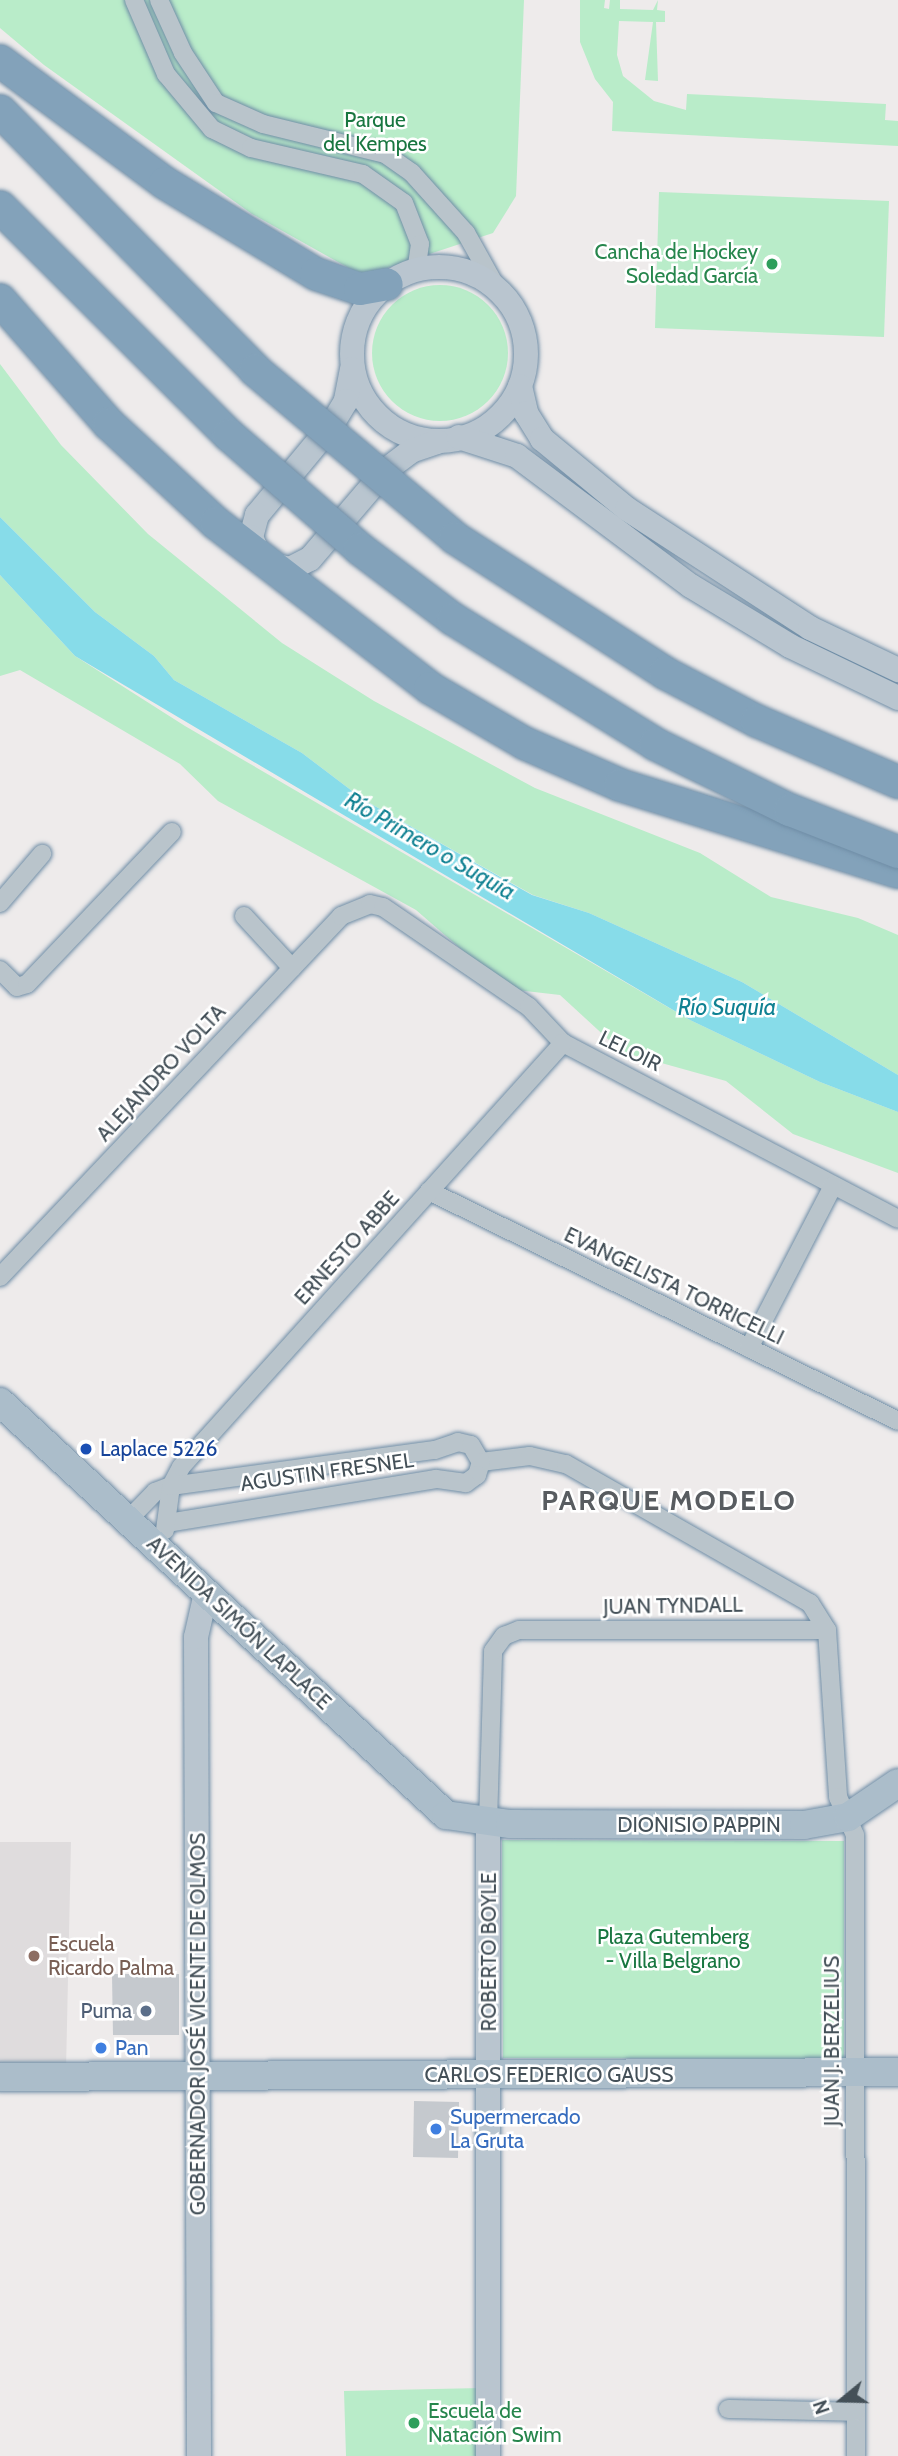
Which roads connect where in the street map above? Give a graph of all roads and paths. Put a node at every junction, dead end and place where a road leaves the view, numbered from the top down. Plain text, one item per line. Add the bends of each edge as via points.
1 (134, 0) edge
2 (159, 0) edge
3 (0, 61) edge
4 (0, 111) edge
5 (0, 207) edge
6 (415, 271) junction
7 (387, 284) junction
8 (496, 287) junction
9 (0, 300) edge
10 (352, 364) junction
11 (520, 386) junction
12 (452, 438) junction
13 (262, 563) junction
14 (898, 670) edge
15 (898, 698) edge
16 (890, 777) edge
17 (172, 832) dead end
18 (898, 852) edge
19 (42, 854) dead end
20 (898, 872) edge
21 (0, 903) edge
22 (358, 905) joint
23 (244, 916) dead end
24 (292, 968) junction
25 (0, 970) edge
26 (562, 1043) junction
27 (833, 1186) junction
28 (429, 1191) junction
29 (898, 1219) edge
30 (0, 1277) edge
31 (749, 1348) junction
32 (0, 1402) edge
33 (898, 1421) edge
34 (481, 1462) junction
35 (171, 1486) junction
36 (128, 1520) junction
37 (161, 1534) junction
38 (206, 1593) junction
39 (792, 1593) junction
40 (781, 1628) junction
41 (519, 1630) joint
42 (827, 1630) junction
43 (898, 1783) edge
44 (848, 1817) junction
45 (488, 1823) junction
46 (854, 2072) junction
47 (898, 2072) edge
48 (490, 2076) junction
49 (0, 2077) edge
50 (200, 2077) junction
51 (728, 2409) dead end
52 (856, 2412) junction
53 (199, 2456) edge
54 (488, 2456) edge
55 (856, 2456) edge

1 - 6 street via 166,74 212,129 251,148 363,173 404,203 420,244
2 - 8 street via 183,54 216,103 263,124 385,154 412,173 466,233
3 - 7 highway via 126,157 227,222 331,281 360,289
4 - 16 highway, bridge via 255,370 455,538 665,673
5 - 18 highway, bridge via 229,435 359,548 453,619 655,744 790,810
6 - 7 street
6 - 8 street via 467,271
7 - 10 street via 359,318
8 - 11 street via 521,325 526,346
9 - 13 highway via 75,388
10 - 12 street via 362,397 379,418 415,438
10 - 13 street via 350,387 336,419 257,515 251,537
11 - 12 street via 487,426
11 - 14 street via 526,413 542,439 627,509 810,628
12 - 13 street via 411,451 386,470 310,559 290,569
12 - 15 street via 517,456 691,586 790,646
13 - 20 highway via 375,650 494,727 589,773
17 - 25 street via 27,984 17,987
19 - 21 street
22 - 24 street, ALEJANDRO VOLTA
22 - 26 street, LELOIR via 383,907 395,914 529,1007
23 - 24 street
24 - 30 street, ALEJANDRO VOLTA
26 - 27 street, LELOIR
26 - 28 street, ERNESTO ABBE
27 - 29 street, LELOIR
27 - 31 street
28 - 31 street, EVANGELISTA TORRICELLI
28 - 35 street, ERNESTO ABBE via 181,1467
31 - 33 street, EVANGELISTA TORRICELLI
32 - 36 main road, AVENIDA SIMÓN LAPLACE
34 - 35 street, AGUSTIN FRESNEL via 471,1445 458,1442 435,1450
34 - 37 street, AGUSTIN FRESNEL via 477,1475 466,1483 436,1479
34 - 39 street via 530,1456 566,1464
35 - 36 street, ERNESTO ABBE via 155,1492
35 - 37 street, ERNESTO ABBE
36 - 37 main road, AVENIDA SIMÓN LAPLACE
37 - 38 main road, AVENIDA SIMÓN LAPLACE
38 - 45 main road, AVENIDA SIMÓN LAPLACE via 440,1810 465,1822
38 - 50 street, GOBERNADOR JOSÉ VICENTE DE OLMOS via 196,1637
39 - 40 street via 799,1613
39 - 42 street via 815,1608
40 - 41 street, JUAN TYNDALL
40 - 42 street, JUAN TYNDALL
41 - 45 street, ROBERTO BOYLE via 496,1643 493,1651
42 - 44 street, JUAN J. BERZELIUS via 838,1797
43 - 44 main road, DIONISIO PAPPIN
44 - 45 main road, DIONISIO PAPPIN via 804,1825
44 - 46 street, JUAN J. BERZELIUS via 855,1835
45 - 48 street, ROBERTO BOYLE
46 - 47 main road, CARLOS FEDERICO GAUSS
46 - 48 main road, CARLOS FEDERICO GAUSS
46 - 52 street, JUAN J. BERZELIUS
48 - 50 main road, CARLOS FEDERICO GAUSS
48 - 54 street, ROBERTO BOYLE
49 - 50 main road, CARLOS FEDERICO GAUSS
50 - 53 street, GOBERNADOR JOSÉ VICENTE DE OLMOS
51 - 52 street
52 - 55 street, JUAN J. BERZELIUS

